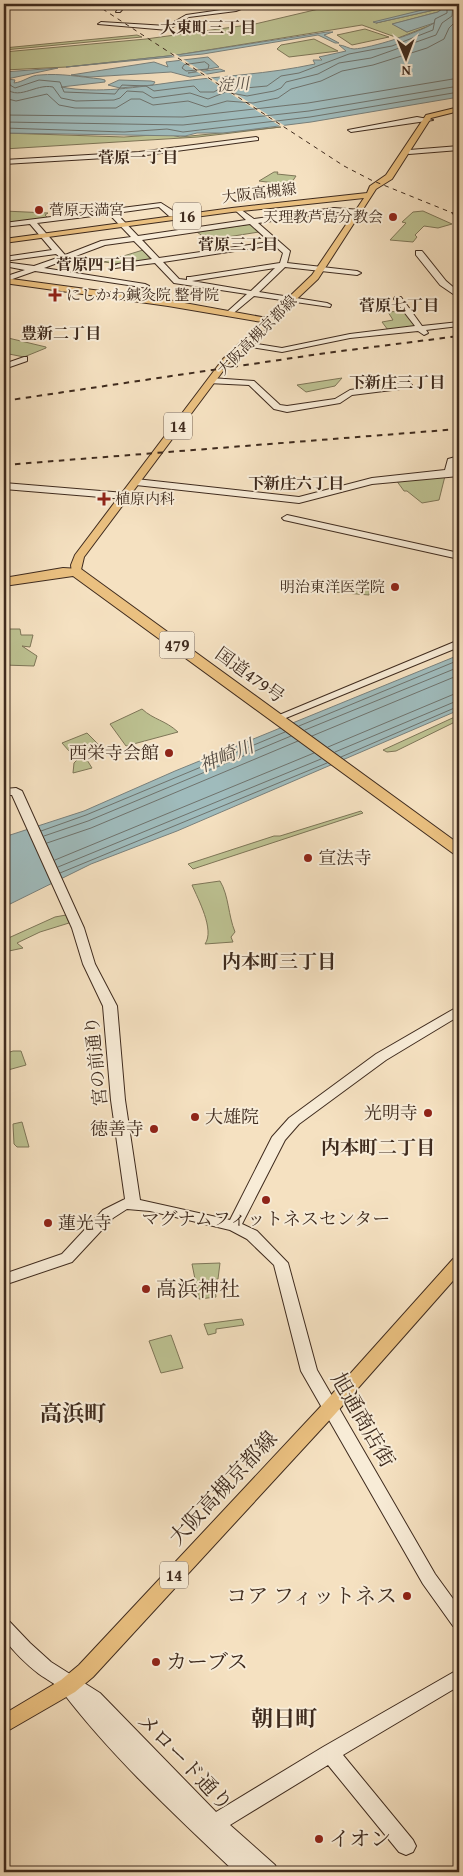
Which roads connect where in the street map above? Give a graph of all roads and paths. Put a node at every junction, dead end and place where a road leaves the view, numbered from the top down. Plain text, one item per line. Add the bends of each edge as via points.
1 (124, 4) edge
2 (251, 4) edge
3 (118, 11) dead end
4 (101, 24) dead end
5 (459, 109) edge
6 (428, 120) junction
7 (350, 130) dead end
8 (256, 139) dead end
9 (459, 148) edge
10 (409, 152) junction
11 (4, 162) edge
12 (369, 196) junction
13 (240, 211) junction
14 (111, 212) junction
15 (358, 212) junction
16 (172, 214) dead end
17 (32, 222) junction
18 (252, 222) junction
19 (4, 225) edge
20 (123, 226) junction
21 (45, 237) junction
22 (135, 238) junction
23 (4, 243) edge
24 (276, 243) junction
25 (58, 251) junction
26 (419, 253) dead end
27 (65, 257) junction
28 (4, 259) edge
29 (156, 260) junction
30 (4, 264) edge
31 (283, 265) junction
32 (118, 266) dead end
33 (35, 269) junction
34 (321, 269) junction
35 (357, 273) dead end
36 (4, 281) edge
37 (178, 281) junction
38 (145, 286) dead end
39 (253, 293) junction
40 (459, 296) edge
41 (292, 299) junction
42 (398, 299) dead end
43 (327, 305) dead end
44 (230, 314) junction
45 (269, 321) junction
46 (459, 324) edge
47 (422, 330) junction
48 (244, 344) junction
49 (24, 359) dead end
50 (4, 367) edge
51 (212, 381) junction
52 (408, 385) dead end
53 (459, 459) edge
54 (449, 472) junction
55 (459, 473) edge
56 (136, 482) junction
57 (4, 486) edge
58 (125, 496) junction
59 (287, 518) dead end
60 (459, 556) edge
61 (76, 572) junction
62 (4, 584) edge
63 (459, 643) edge
64 (277, 718) junction
65 (9, 792) edge
66 (459, 851) edge
67 (459, 1010) edge
68 (133, 1203) junction
69 (234, 1226) junction
70 (459, 1263) edge
71 (4, 1280) edge
72 (330, 1408) junction
73 (459, 1621) edge
74 (4, 1627) edge
75 (459, 1677) edge
76 (68, 1686) junction
77 (4, 1724) edge
78 (330, 1752) junction
79 (210, 1828) junction
80 (406, 1846) dead end
81 (249, 1872) edge
82 (268, 1872) edge

1 - 3 street
2 - 4 street via 186,17 168,28
5 - 6 main road via 434,114
6 - 7 street
6 - 10 main road, 大阪高槻京都線 / 14
6 - 12 main road, 大阪高槻京都線 / 14 via 389,177 373,188
8 - 11 street via 142,154
9 - 10 street
10 - 12 main road, 大阪高槻京都線 / 14 via 392,179
12 - 13 main road, 大阪高槻線 / 16
12 - 15 main road, 大阪高槻京都線 / 14
12 - 20 main road, 大阪高槻線 / 16 via 232,210
13 - 18 street
13 - 20 main road, 大阪高槻線 / 16
14 - 16 street via 161,205
14 - 17 street
14 - 20 street
15 - 18 street via 334,210
15 - 34 main road, 大阪高槻京都線 / 14
17 - 19 street
17 - 21 street
18 - 22 street
18 - 24 street
20 - 21 main road, 大阪高槻線 / 16
20 - 22 street
21 - 23 main road, 大阪高槻線 / 16
21 - 25 street
22 - 27 street via 102,243
22 - 29 street
24 - 29 street
24 - 31 street via 287,253
25 - 27 street
25 - 28 street
26 - 40 street via 443,283
27 - 33 street
29 - 32 street
29 - 37 street
30 - 33 street
31 - 34 street
31 - 37 street
31 - 39 street
33 - 36 street
33 - 38 street
34 - 35 street
34 - 41 main road, 大阪高槻京都線 / 14
36 - 44 main road
36 - 45 main road
37 - 39 street
39 - 41 street
39 - 44 street
41 - 43 street
41 - 45 main road, 大阪高槻京都線 / 14
42 - 47 street
44 - 45 main road
45 - 48 main road, 大阪高槻京都線 / 14
46 - 47 street
47 - 48 street via 350,336 282,350
48 - 51 main road, 大阪高槻京都線 / 14
49 - 50 street
51 - 52 street via 251,383 277,407 287,409
51 - 56 main road, 大阪高槻京都線 / 14
53 - 54 street via 451,461
54 - 55 street
54 - 56 street via 372,481 299,500
56 - 58 main road, 大阪高槻京都線 / 14
57 - 58 street
58 - 61 main road, 大阪高槻京都線 / 14 via 79,557
59 - 60 street
61 - 62 highway
61 - 64 highway, 国道479号 / 479
63 - 64 street
64 - 66 highway, 国道479号 / 479
65 - 68 street, 宮の前通り via 27,814 78,928 89,964 110,1006 118,1100
67 - 69 street via 386,1053 294,1121 279,1136
68 - 69 street, 旭通商店街
68 - 71 street via 108,1214 67,1258
69 - 72 street, 旭通商店街 via 252,1235 280,1263 309,1371
70 - 72 main road, 大阪高槻京都線 / 14
72 - 73 street, 旭通商店街 via 429,1579
72 - 76 main road, 大阪高槻京都線 / 14 via 105,1651
74 - 76 street, メロード通り via 21,1648
75 - 78 street
76 - 77 main road, 大阪高槻京都線 / 14
76 - 79 street, メロード通り via 84,1707
78 - 79 street
78 - 80 street
79 - 81 street, メロード通り
79 - 82 street, メロード通り

